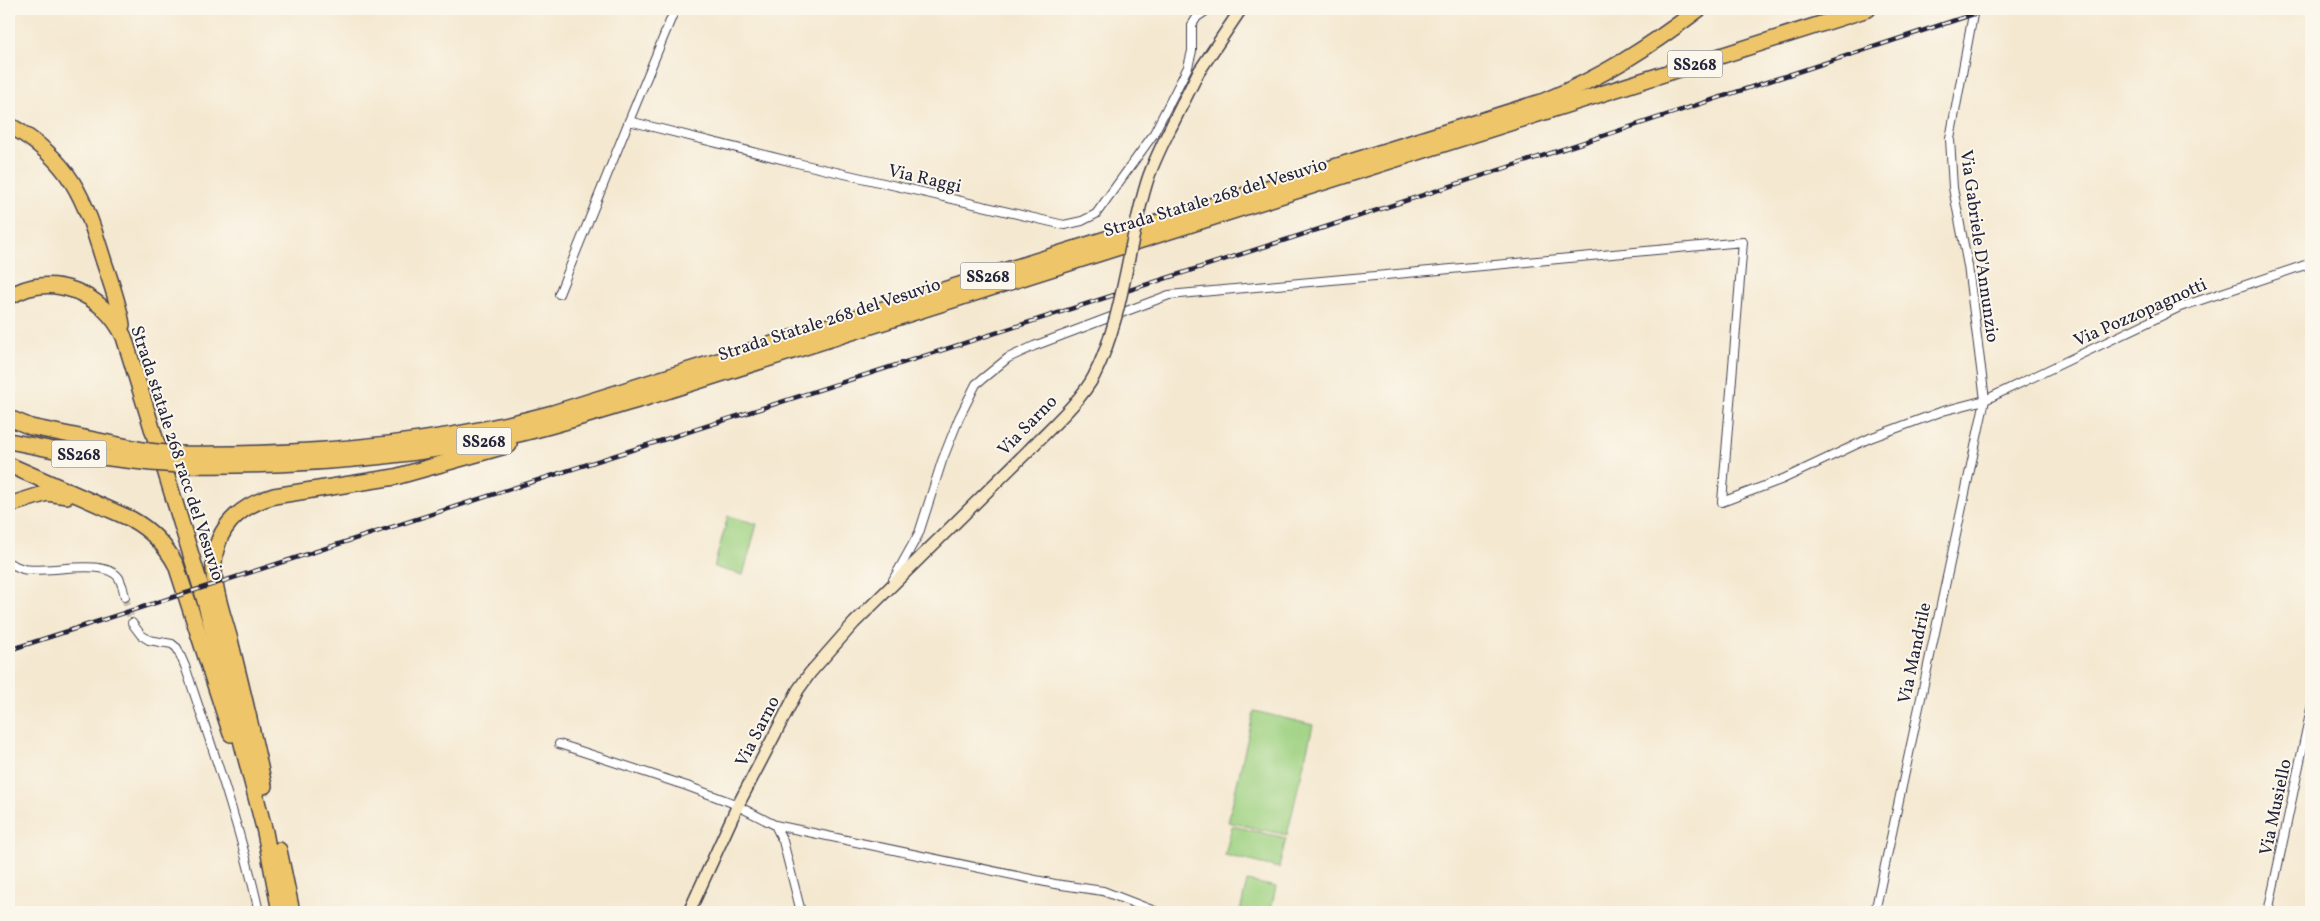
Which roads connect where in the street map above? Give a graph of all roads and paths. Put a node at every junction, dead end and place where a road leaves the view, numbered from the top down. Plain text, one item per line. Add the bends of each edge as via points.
1 (675, 9) edge
2 (1209, 9) edge
3 (1241, 9) edge
4 (1699, 9) edge
5 (1868, 9) edge
6 (1974, 9) edge
7 (630, 121) junction
8 (9, 125) edge
9 (2311, 263) edge
10 (559, 294) dead end
11 (9, 297) edge
12 (124, 337) junction
13 (648, 397) junction
14 (1985, 400) junction
15 (9, 418) edge
16 (9, 430) edge
17 (9, 441) edge
18 (149, 457) junction
19 (177, 459) junction
20 (9, 465) edge
21 (93, 503) junction
22 (9, 505) edge
23 (9, 563) edge
24 (886, 593) junction
25 (125, 597) tunnel mouth
26 (204, 597) junction
27 (132, 622) tunnel mouth
28 (2311, 709) edge
29 (559, 744) dead end
30 (264, 786) junction
31 (737, 807) junction
32 (776, 825) junction
33 (276, 894) junction
34 (259, 912) edge
35 (280, 912) edge
36 (292, 912) edge
37 (689, 912) edge
38 (801, 912) edge
39 (1157, 912) edge
40 (1875, 912) edge
41 (2268, 912) edge

1 - 7 street
2 - 7 street, Via Raggi via 1192,25 1188,67 1153,135 1105,205 1082,221 1064,224 987,208
3 - 24 street, Via Sarno, bridge via 1198,73 1154,161 1119,305 1093,378 1065,413
4 - 19 highway, Strada Statale 268 del Vesuvio / SS268 via 1616,67 1544,101 553,413 482,431 367,446
5 - 13 highway, Strada Statale 268 del Vesuvio / SS268
6 - 14 street, Via Gabriele D'Annunzio via 1950,139 1952,188 1968,266
7 - 10 street
8 - 12 highway via 45,150 79,191 93,225
9 - 14 street, Via Pozzopagnotti via 2180,307
11 - 12 highway, Strada statale 268 racc del Vesuvio via 41,286 69,288 95,300 114,318
12 - 26 highway, Strada statale 268 racc del Vesuvio
13 - 19 highway, Strada Statale 268 del Vesuvio / SS268 via 513,435 444,448 316,462 238,466
13 - 30 highway via 594,420 418,472 258,501 234,517 219,541 214,567
14 - 24 street, Via Pozzopagnotti via 1942,411 1870,438 1782,479 1722,502 1744,242 1169,296 1034,346 1008,358 976,384 942,461 919,533
14 - 40 street, Via Mandrile
15 - 18 highway via 31,427
16 - 18 highway, Strada Statale 268 del Vesuvio / SS268
17 - 18 highway, Strada Statale 268 del Vesuvio / SS268 via 69,452
18 - 19 highway, Strada Statale 268 del Vesuvio / SS268, bridge
20 - 21 highway
21 - 22 highway via 47,493
21 - 33 highway via 142,525 162,543 176,565 246,784
23 - 25 street via 36,570 109,570 118,577
24 - 31 street, Via Sarno via 854,623 798,690
26 - 30 highway, Strada statale 268 racc del Vesuvio
26 - 33 highway, Strada statale 268 racc del Vesuvio via 255,789
27 - 34 street via 140,635 178,648 226,791
28 - 41 street, Via Musiello
29 - 31 street via 687,786
30 - 36 highway, Strada statale 268 racc del Vesuvio
31 - 32 street
31 - 37 street, Via Sarno
32 - 38 street
32 - 39 street via 1055,884 1103,891
33 - 35 highway, Strada statale 268 racc del Vesuvio

